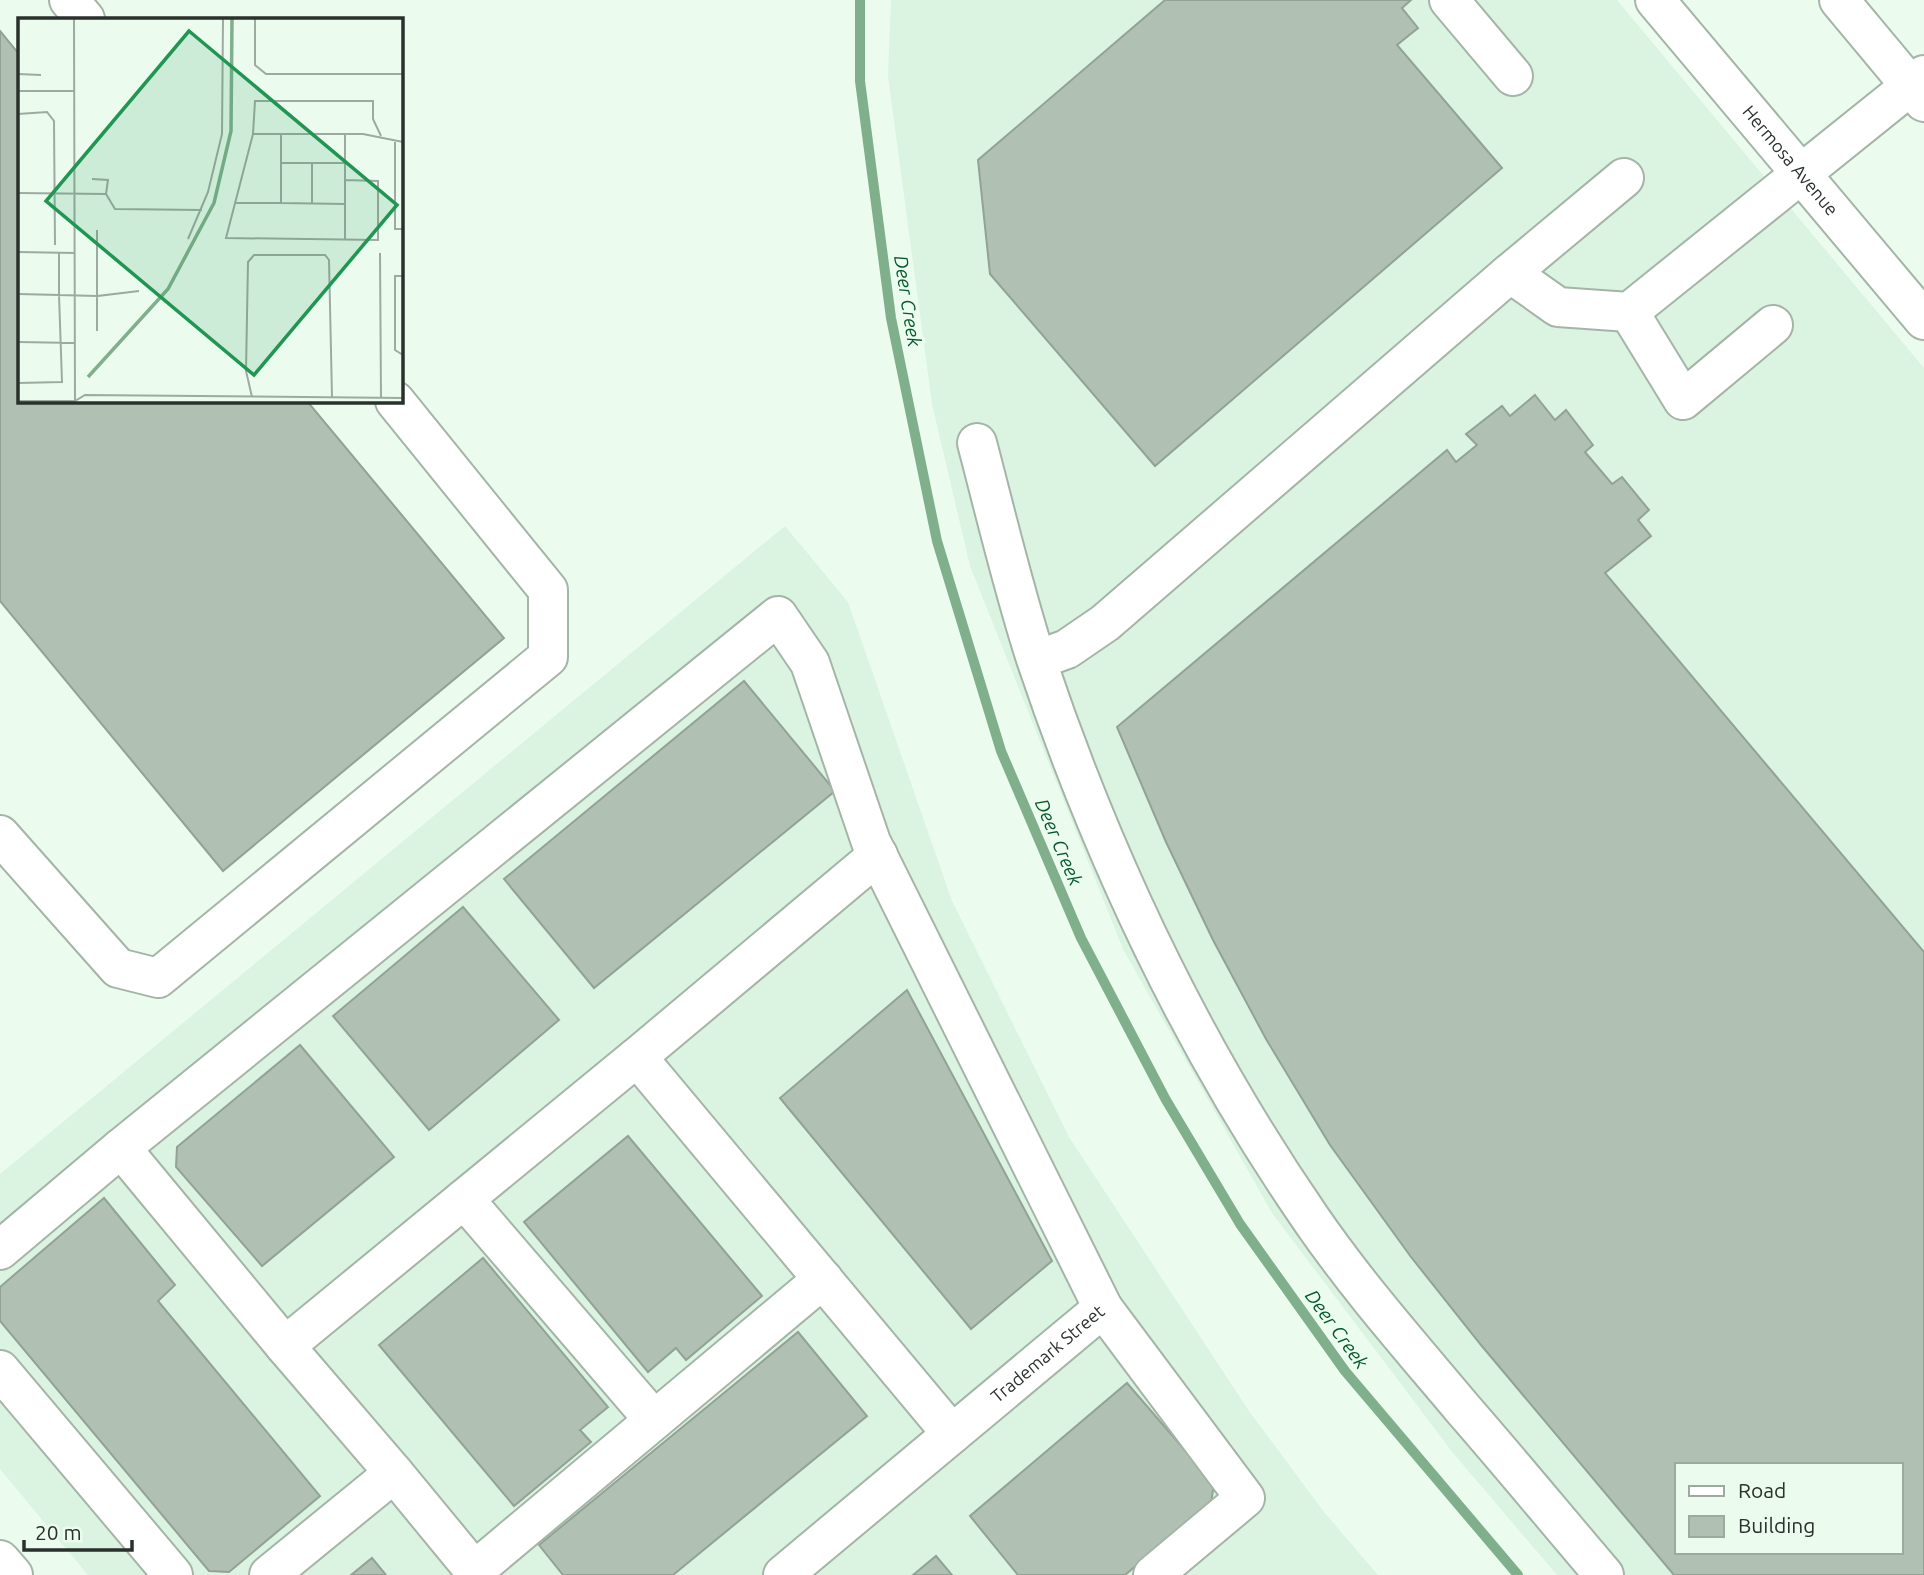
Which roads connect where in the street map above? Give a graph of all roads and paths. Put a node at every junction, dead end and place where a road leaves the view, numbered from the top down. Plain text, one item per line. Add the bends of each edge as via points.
1 (69, 0) edge
2 (1450, 0) edge
3 (1655, 0) edge
4 (1839, 0) edge
5 (84, 18) edge
6 (1513, 76) dead end
7 (1919, 87) edge
8 (1801, 174) junction
9 (1625, 178) dead end
10 (1510, 273) junction
11 (1629, 312) junction
12 (1924, 320) edge
13 (1773, 325) dead end
14 (395, 402) edge
15 (977, 443) dead end
16 (1037, 660) junction
17 (0, 835) edge
18 (878, 855) junction
19 (636, 1057) junction
20 (121, 1149) junction
21 (464, 1199) junction
22 (0, 1250) edge
23 (822, 1279) junction
24 (1103, 1308) junction
25 (285, 1346) junction
26 (0, 1370) edge
27 (654, 1420) junction
28 (953, 1434) junction
29 (394, 1473) junction
30 (0, 1560) edge
31 (476, 1573) edge
32 (13, 1575) edge
33 (173, 1575) edge
34 (270, 1575) edge
35 (783, 1575) edge
36 (1153, 1575) edge
37 (1604, 1575) edge

1 - 5 street
2 - 6 street
3 - 8 street, Hermosa Avenue
4 - 7 street
7 - 8 street
8 - 11 street
8 - 12 street, Hermosa Avenue
9 - 10 street
10 - 11 street via 1558,307
10 - 16 street via 1105,623 1067,649
11 - 13 street via 1683,400
14 - 17 street via 548,590 548,657 158,978 118,968
15 - 16 street
16 - 37 street via 1084,790 1145,929 1272,1162 1372,1300
18 - 19 street
18 - 20 street via 810,663 778,616
18 - 24 street
19 - 21 street
19 - 23 street
20 - 22 street
20 - 25 street
21 - 25 street
21 - 27 street
23 - 27 street
23 - 28 street
24 - 28 street, Trademark Street
24 - 36 street, Trademark Street via 1245,1498
25 - 29 street
26 - 33 street
27 - 31 street
28 - 35 street, Trademark Street
29 - 31 street
29 - 34 street
30 - 32 street

